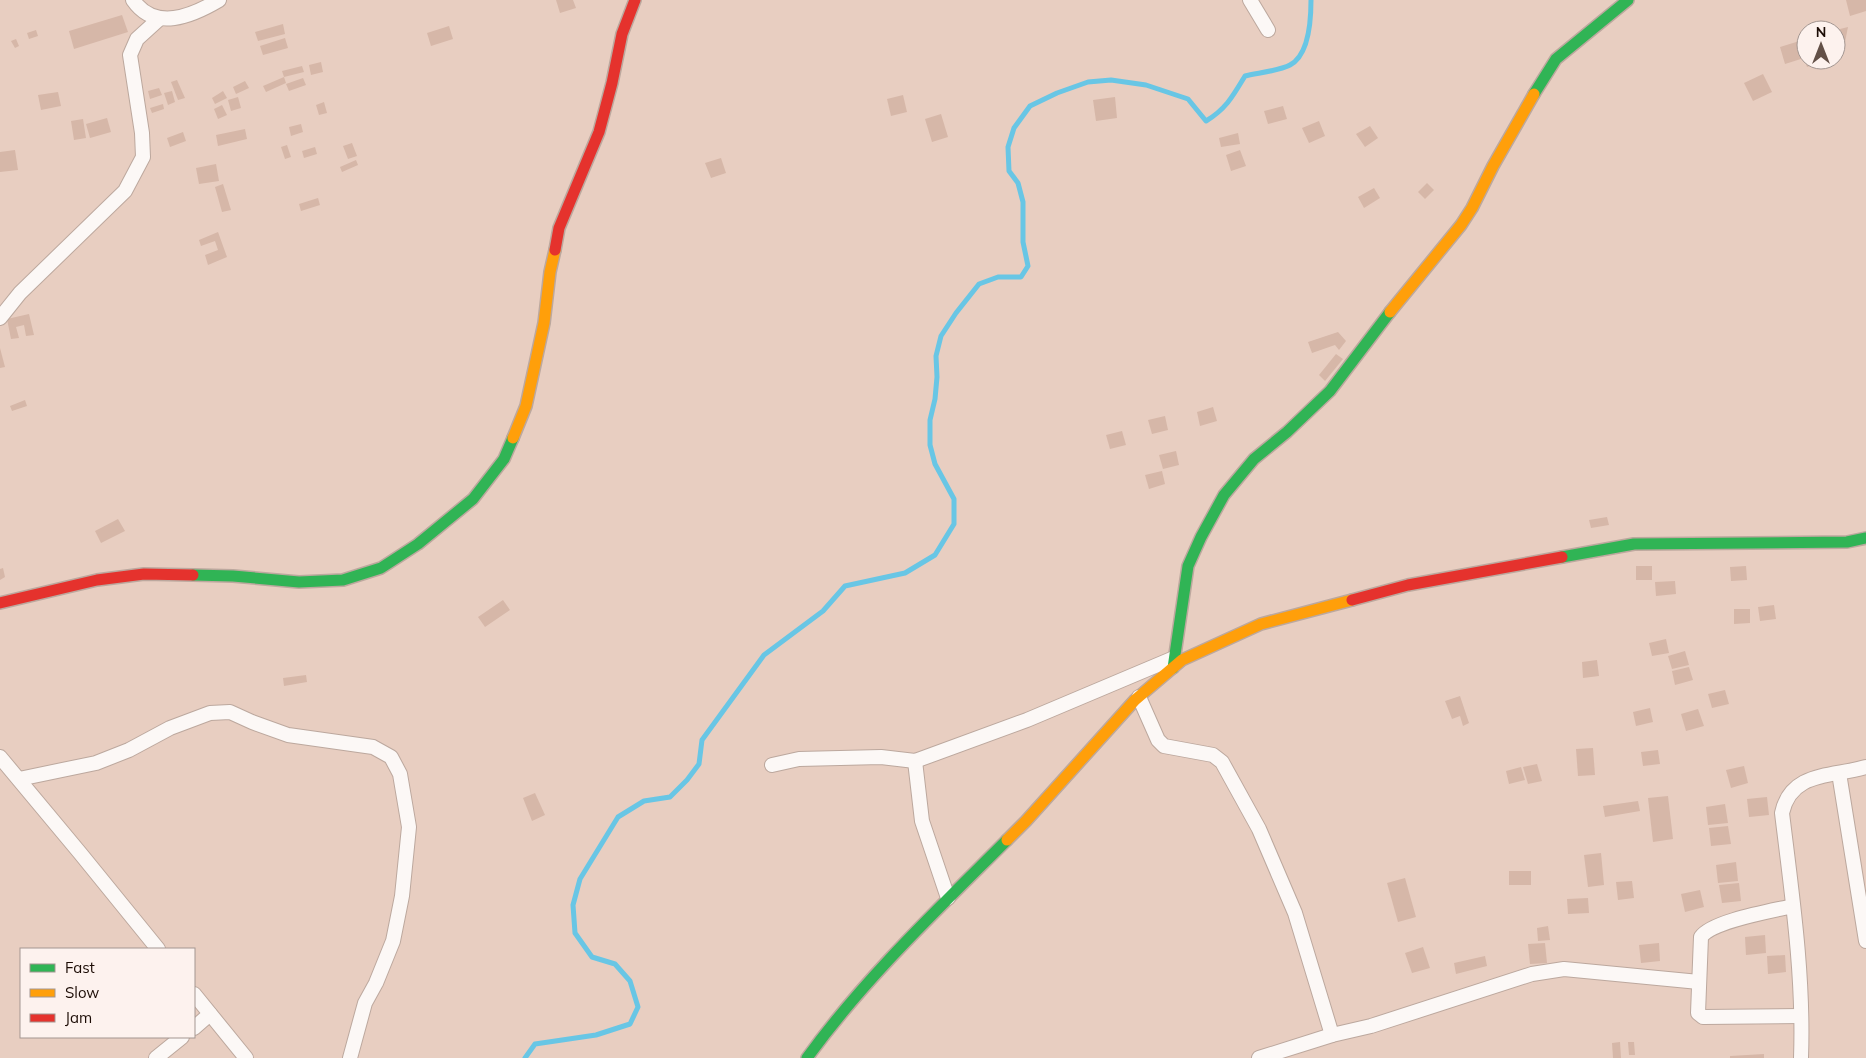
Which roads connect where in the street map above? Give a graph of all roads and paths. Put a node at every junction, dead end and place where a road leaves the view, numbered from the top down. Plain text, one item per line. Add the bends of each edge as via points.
1 (133, 0) edge
2 (219, 0) edge
3 (635, 0) edge
4 (1250, 0) edge
5 (1628, 0) edge
6 (159, 19) junction
7 (1268, 30) dead end
8 (0, 318) edge
9 (1866, 538) edge
10 (0, 603) edge
11 (1174, 663) junction
12 (1139, 697) junction
13 (0, 757) edge
14 (915, 761) junction
15 (772, 765) dead end
16 (1866, 767) edge
17 (1839, 773) junction
18 (19, 779) junction
19 (948, 898) junction
20 (1793, 906) junction
21 (1866, 941) edge
22 (157, 948) edge
23 (1699, 982) junction
24 (195, 995) edge
25 (210, 1014) junction
26 (1801, 1016) junction
27 (195, 1027) edge
28 (1332, 1035) junction
29 (181, 1038) edge
30 (156, 1058) edge
31 (246, 1058) edge
32 (350, 1058) edge
33 (807, 1058) edge
34 (1259, 1058) edge
35 (1801, 1058) edge

1 - 6 street via 148,15
2 - 6 street via 189,15
3 - 10 street via 622,34 599,132 559,228 544,323 526,406 504,459 473,499 418,544 381,568 343,580 300,582 233,576 144,574 97,580
4 - 7 street
5 - 11 street via 1556,59 1461,225 1330,391 1254,459 1224,495 1188,566
6 - 8 street via 137,39 130,55 143,157 125,191 20,293
9 - 11 street via 1847,542 1634,544 1408,585 1261,624
11 - 12 street
11 - 14 street
12 - 19 street via 1026,820
12 - 28 street via 1158,740 1164,746 1213,756 1227,769 1259,829 1295,913
13 - 18 street
14 - 15 street via 881,756 799,759
14 - 19 street via 922,821
16 - 17 street
17 - 20 street via 1810,779 1792,790 1784,803 1782,813
17 - 21 street
18 - 22 street
18 - 32 street via 96,762 210,713 230,712 288,735 373,747 391,757 400,774 409,827 402,896 393,941 365,1003
19 - 33 street via 835,1018
20 - 23 street via 1705,931 1701,937
20 - 26 street
23 - 26 street via 1698,1013 1703,1018
23 - 28 street via 1564,969 1532,974 1371,1026
24 - 25 street
25 - 27 street
25 - 31 street
26 - 35 street
28 - 34 street
29 - 30 street

